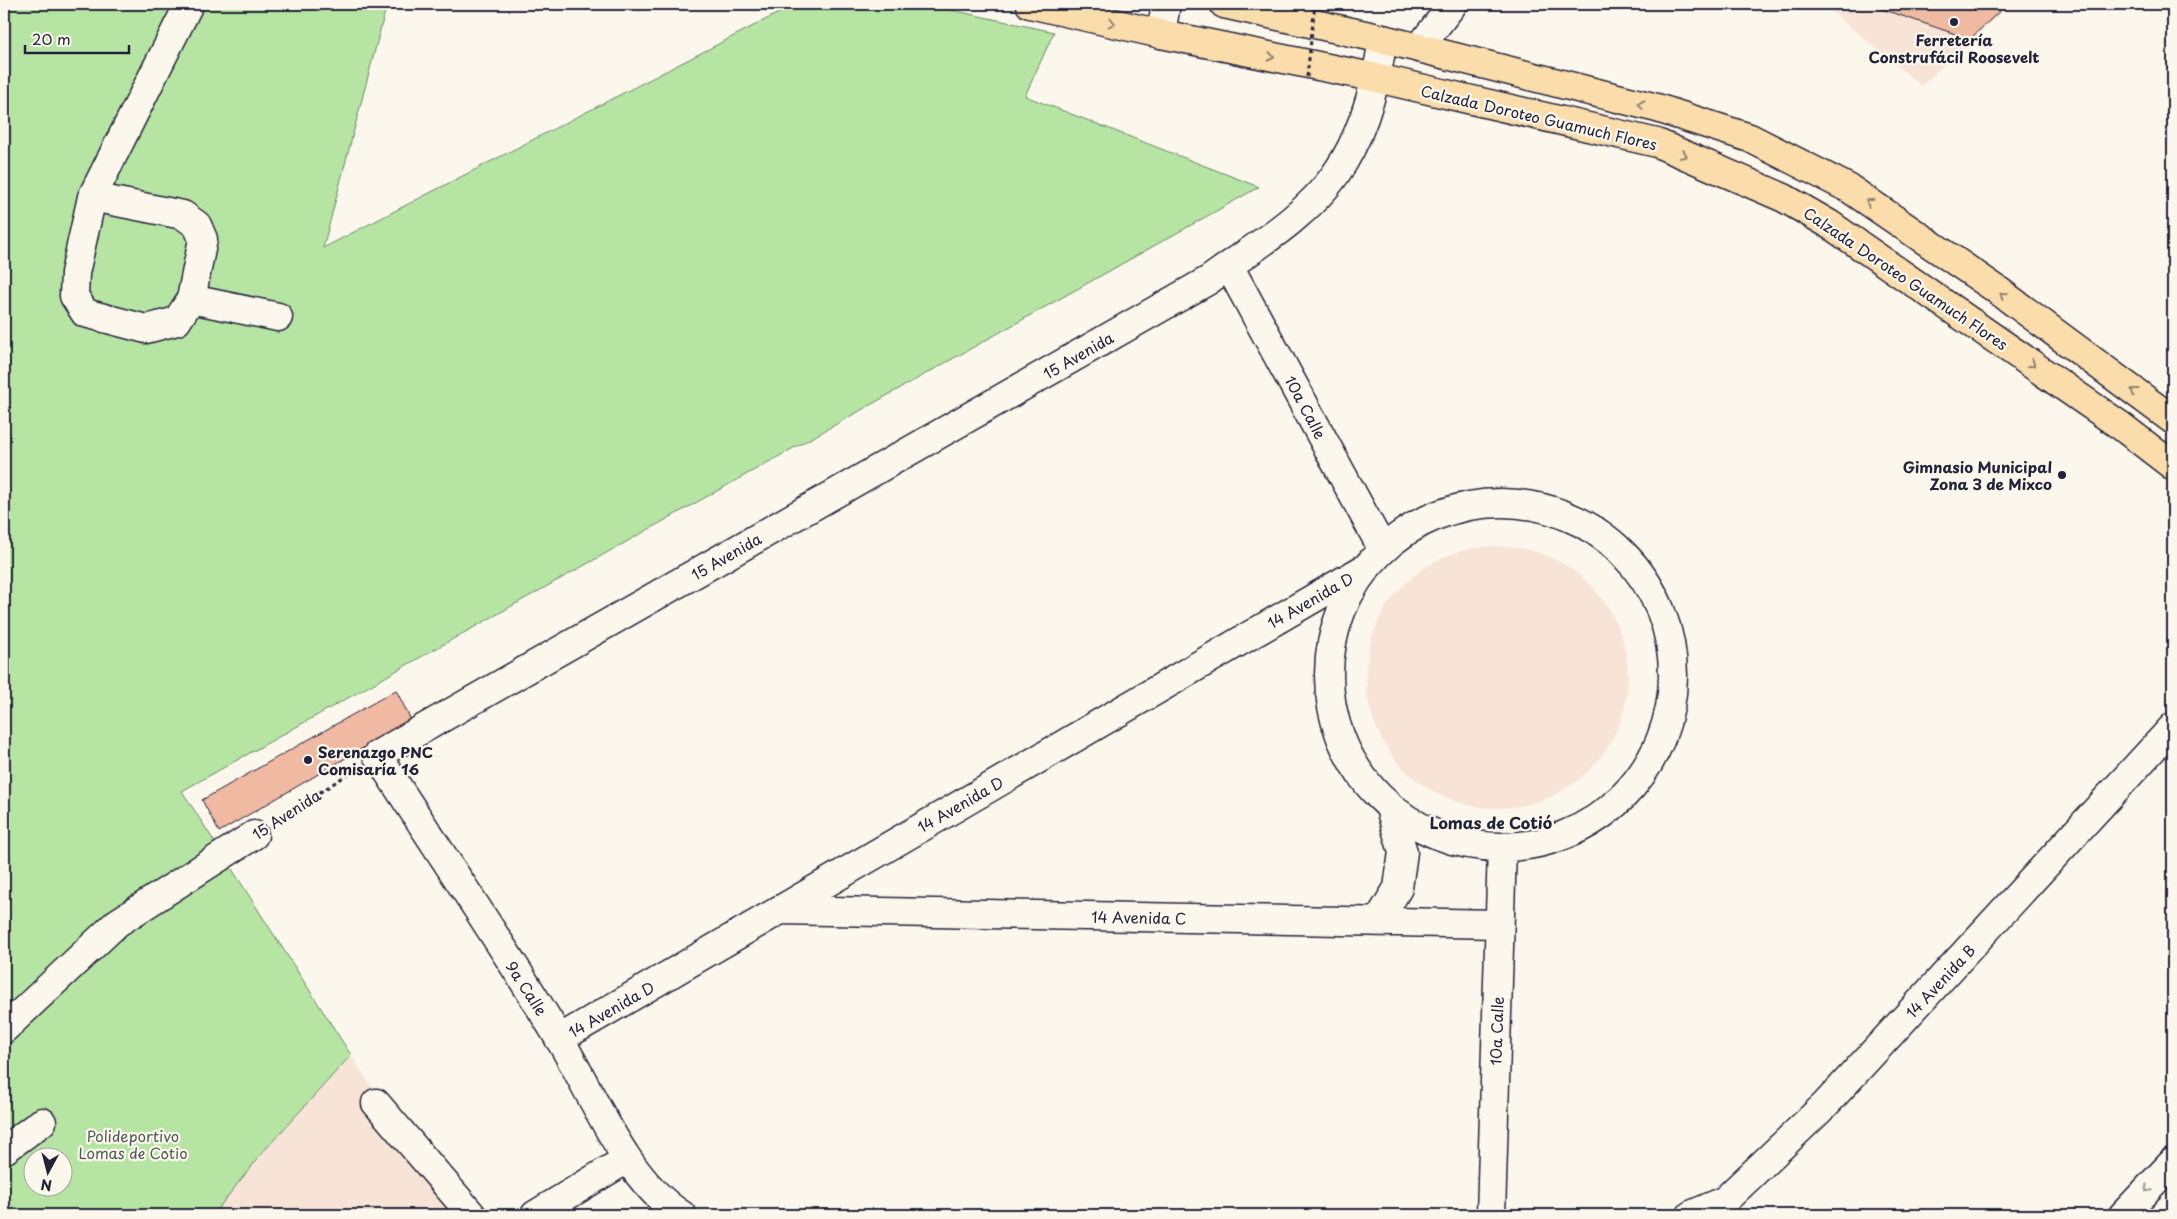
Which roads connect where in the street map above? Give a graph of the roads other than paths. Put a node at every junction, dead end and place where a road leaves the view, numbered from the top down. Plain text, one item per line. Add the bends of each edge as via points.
1 (189, 4) edge
2 (1030, 4) edge
3 (1166, 4) edge
4 (1224, 4) edge
5 (1453, 4) edge
6 (1161, 34) junction
7 (1383, 39) junction
8 (1419, 48) junction
9 (1377, 78) junction
10 (92, 197) junction
11 (1229, 266) junction
12 (191, 299) junction
13 (278, 317) dead end
14 (2173, 420) edge
15 (2173, 466) edge
16 (1382, 548) junction
17 (1362, 570) junction
18 (2173, 727) edge
19 (377, 755) joint
20 (1390, 808) junction
21 (254, 835) road end
22 (1502, 847) junction
23 (779, 910) junction
24 (1378, 921) junction
25 (1499, 924) junction
26 (4, 1029) edge
27 (559, 1039) junction
28 (376, 1103) dead end
29 (42, 1122) dead end
30 (4, 1150) edge
31 (628, 1159) junction
32 (2173, 1162) edge
33 (472, 1215) edge
34 (535, 1215) edge
35 (682, 1215) edge
36 (1492, 1215) edge
37 (1691, 1215) edge
38 (2123, 1215) edge

1 - 10 street
2 -> 6 main road, Calzada Doroteo Guamuch Flores
3 - 6 street
4 - 7 main road
5 - 8 street
6 -> 9 main road, Calzada Doroteo Guamuch Flores
7 - 8 main road
7 - 9 street, 15 Avenida
14 -> 8 main road via 1996,289 1850,189 1750,138 1657,108
9 - 11 street, 15 Avenida via 1350,148 1335,176 1275,234
9 -> 15 main road, Calzada Doroteo Guamuch Flores via 1657,144 1784,198 1830,224 2121,426
10 - 12 street via 183,215 197,225 203,239
10 - 12 street via 74,273 74,296 85,313 146,329 177,321
11 - 16 street, 10a Calle
11 - 19 street, 15 Avenida
12 - 13 street
16 - 17 street
16 - 22 street via 1425,519 1474,504 1526,504 1576,519 1619,548 1651,588 1670,636 1674,687 1663,738 1637,782 1599,817 1553,840
17 - 20 street via 1337,616 1327,668 1333,720 1355,768
17 - 23 street, 14 Avenida D
18 - 37 street, 14 Avenida B via 1826,1105 1724,1201
19 - 27 street, 9a Calle
20 - 22 street via 1442,837
20 - 24 street via 1403,852 1398,888
21 - 26 street, 15 Avenida via 117,923
22 - 25 street, 10a Calle
23 - 24 street, 14 Avenida C
23 - 27 street, 14 Avenida D
24 - 25 street, 14 Avenida C
25 - 36 street, 10a Calle
27 - 31 street, 9a Calle
28 - 33 street
29 - 30 street
31 - 34 street
31 - 35 street, 9a Calle via 666,1205
32 -> 38 street

